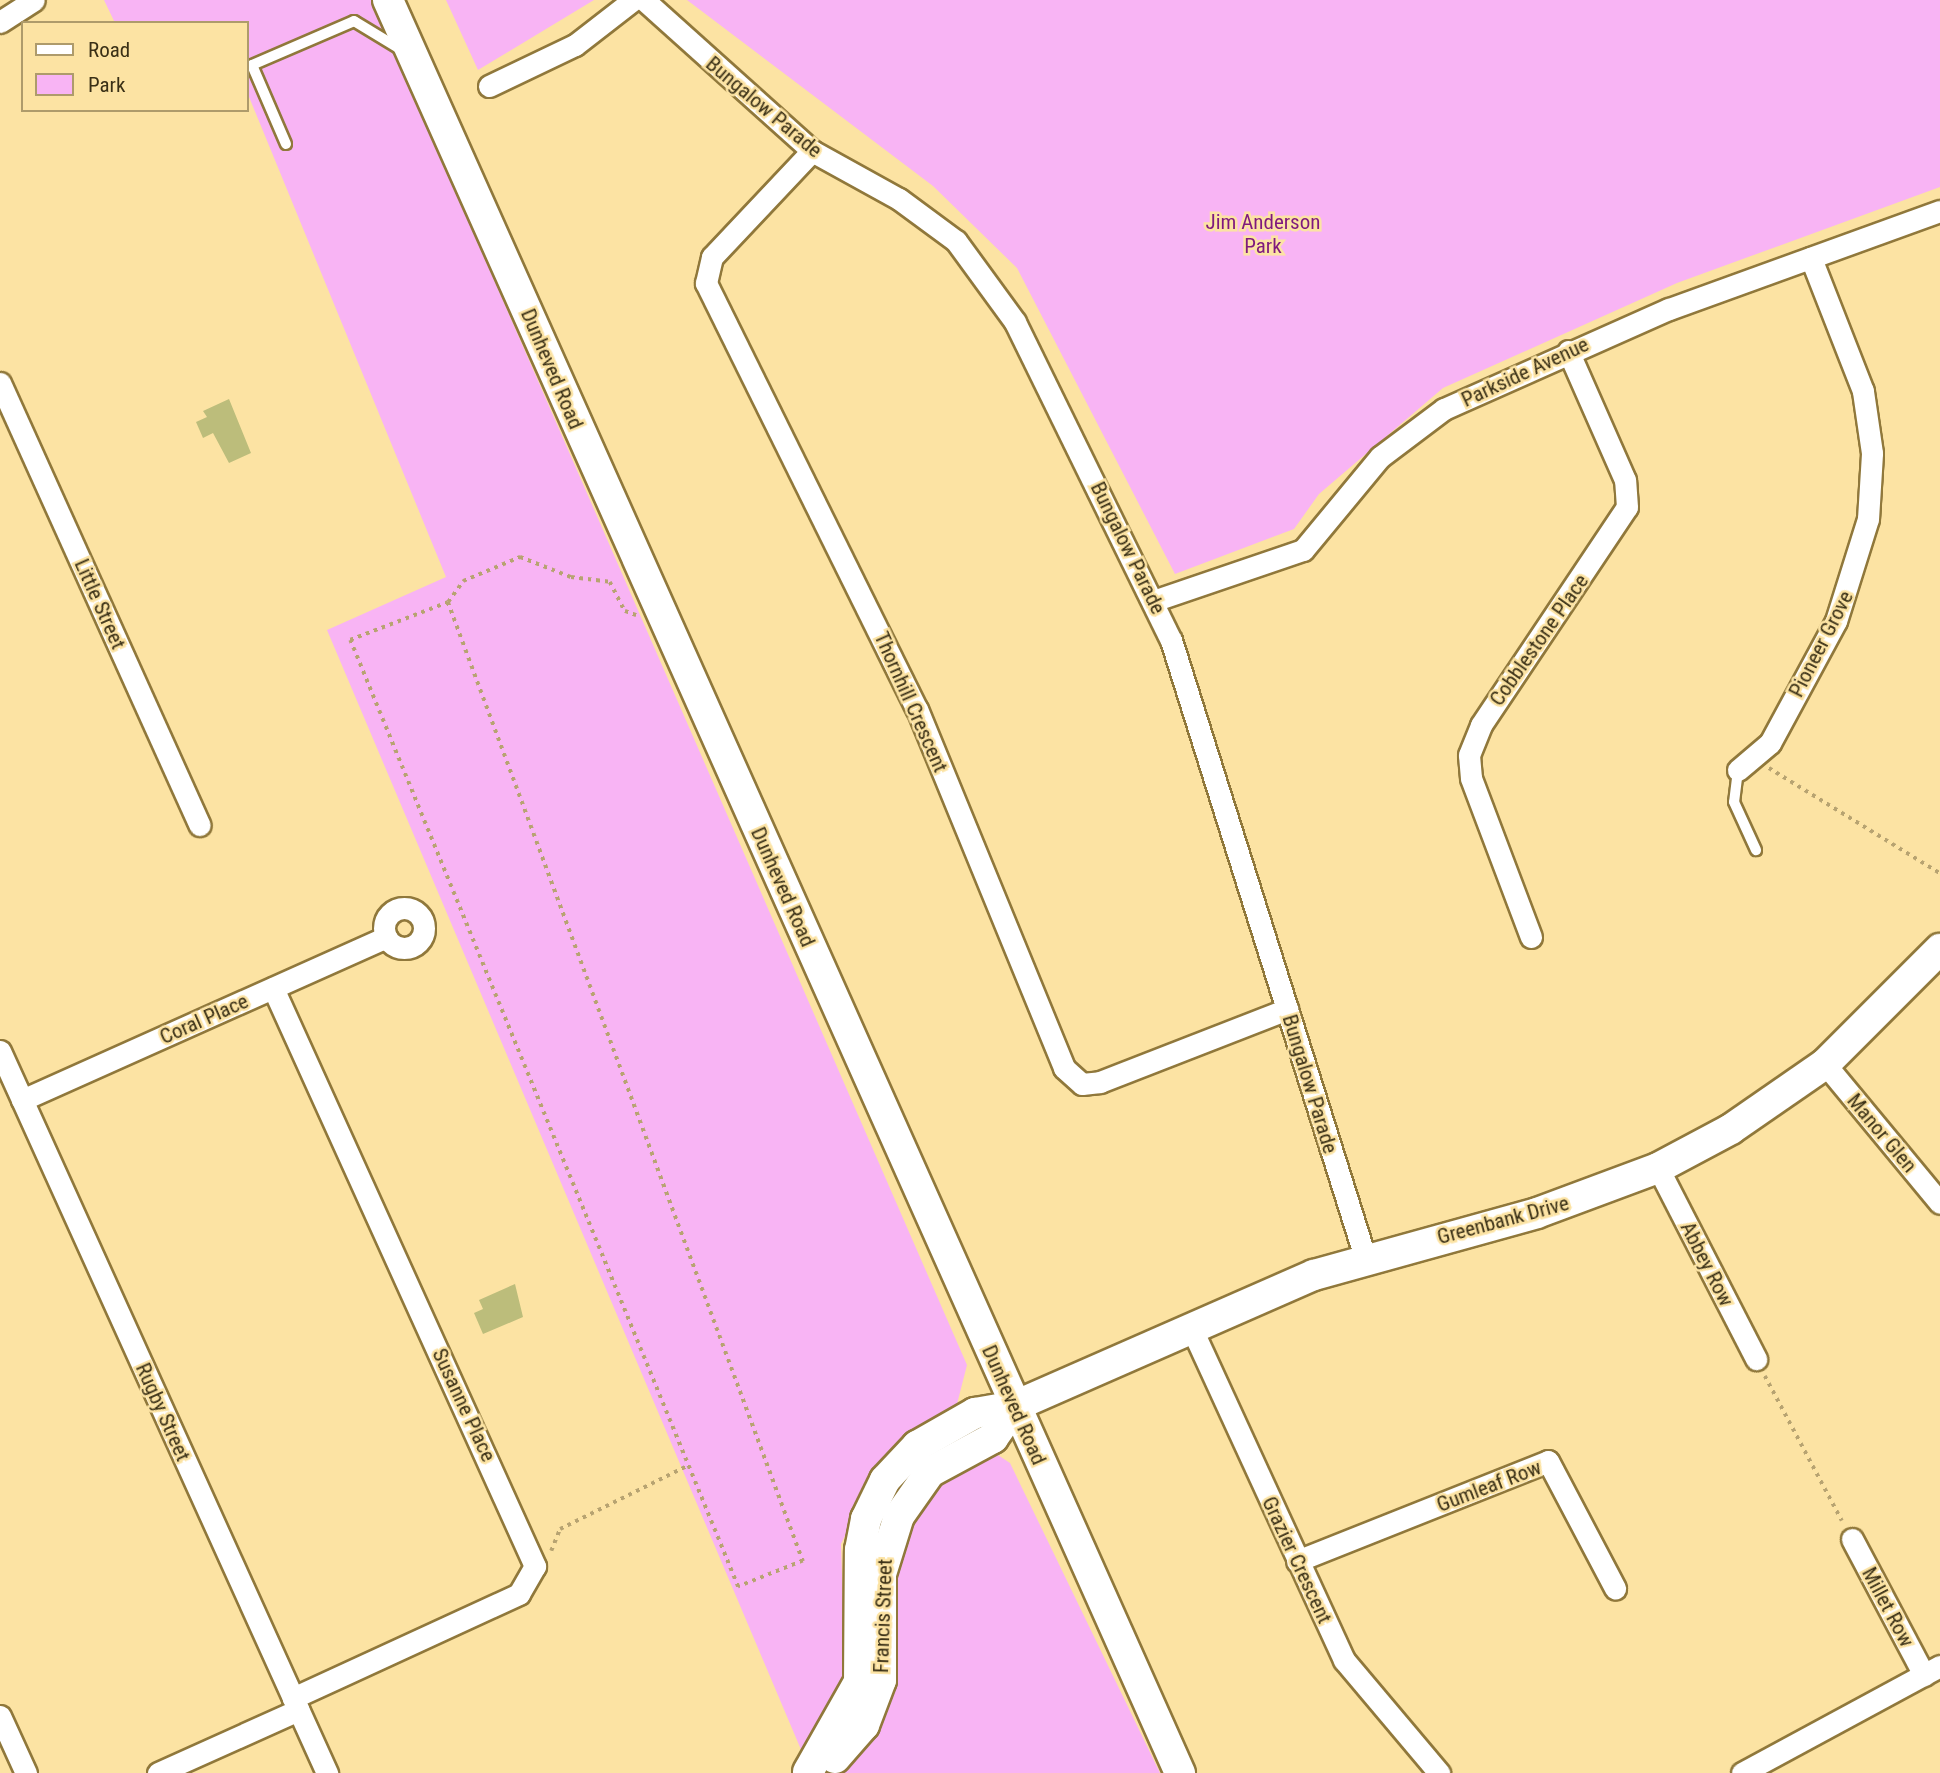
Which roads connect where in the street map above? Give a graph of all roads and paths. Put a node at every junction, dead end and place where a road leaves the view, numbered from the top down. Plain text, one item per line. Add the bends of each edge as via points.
1 (34, 0) edge
2 (388, 0) edge
3 (633, 0) edge
4 (644, 0) edge
5 (0, 22) edge
6 (418, 65) junction
7 (489, 86) dead end
8 (286, 144) dead end
9 (812, 151) junction
10 (1940, 211) edge
11 (1811, 258) junction
12 (1568, 351) junction
13 (0, 383) edge
14 (1156, 600) junction
15 (448, 602) junction
16 (667, 629) junction
17 (1757, 757) junction
18 (1738, 770) joint
19 (200, 825) dead end
20 (1756, 850) dead end
21 (1940, 873) edge
22 (386, 937) dead end
23 (1531, 937) dead end
24 (1940, 949) edge
25 (273, 988) junction
26 (1287, 1009) junction
27 (0, 1051) edge
28 (1825, 1063) junction
29 (22, 1100) junction
30 (1658, 1168) junction
31 (1940, 1203) edge
32 (1365, 1257) junction
33 (1190, 1325) junction
34 (1756, 1359) joint
35 (1015, 1406) junction
36 (686, 1466) junction
37 (1852, 1539) joint
38 (1297, 1561) junction
39 (540, 1566) junction
40 (1615, 1588) dead end
41 (1932, 1670) edge
42 (296, 1704) junction
43 (0, 1716) edge
44 (26, 1773) edge
45 (158, 1773) edge
46 (327, 1773) edge
47 (807, 1773) edge
48 (1180, 1773) edge
49 (1439, 1773) edge
50 (1742, 1773) edge

1 - 5 street
2 - 6 main road, Dunheved Road
3 - 7 street via 575,46
4 - 9 street, Bungalow Parade
6 - 8 lane via 384,35 354,21 252,65
6 - 16 main road, Dunheved Road
9 - 14 street, Bungalow Parade via 926,216 984,273
9 - 26 street, Thornhill Crescent via 712,257 706,283 917,709 1064,1068 1082,1084 1100,1082
10 - 11 street, Parkside Avenue
11 - 12 street, Parkside Avenue
11 - 17 street, Pioneer Grove via 1863,391 1872,453 1868,519 1845,601
12 - 14 street, Parkside Avenue via 1408,433 1303,550
12 - 23 street, Cobblestone Place via 1625,480 1626,507 1481,724 1469,755 1471,778
13 - 19 street, Little Street
14 - 26 street, Bungalow Parade
15 - 16 path via 463,581 520,557 571,577 610,582 625,611
15 - 36 path via 349,640
15 - 36 path via 803,1561 738,1587
16 - 35 main road, Dunheved Road
17 - 18 street, Pioneer Grove
17 - 21 path
18 - 20 lane via 1734,802
22 - 25 street, Coral Place
24 - 28 main road, Greenbank Drive
25 - 29 street, Coral Place
25 - 39 street, Susanne Place
26 - 32 street, Bungalow Parade
27 - 29 street, Rugby Street
28 - 30 main road, Greenbank Drive via 1731,1129
28 - 31 street, Manor Glen
29 - 42 street, Rugby Street
30 - 32 main road, Greenbank Drive via 1537,1213
30 - 34 street, Abbey Row
32 - 33 main road, Greenbank Drive
33 - 35 main road, Greenbank Drive
33 - 38 street, Grazier Crescent
34 - 37 path
35 - 47 main road, Francis Street via 975,1413 917,1446 877,1493 860,1550 859,1682
35 - 48 main road, Dunheved Road
36 - 39 path via 559,1529
37 - 41 street, Millet Row
38 - 40 street, Gumleaf Row via 1548,1461
38 - 49 street, Grazier Crescent via 1357,1679
39 - 42 street via 519,1594
41 - 50 street
42 - 45 street
42 - 46 street, Rugby Street
43 - 44 street

